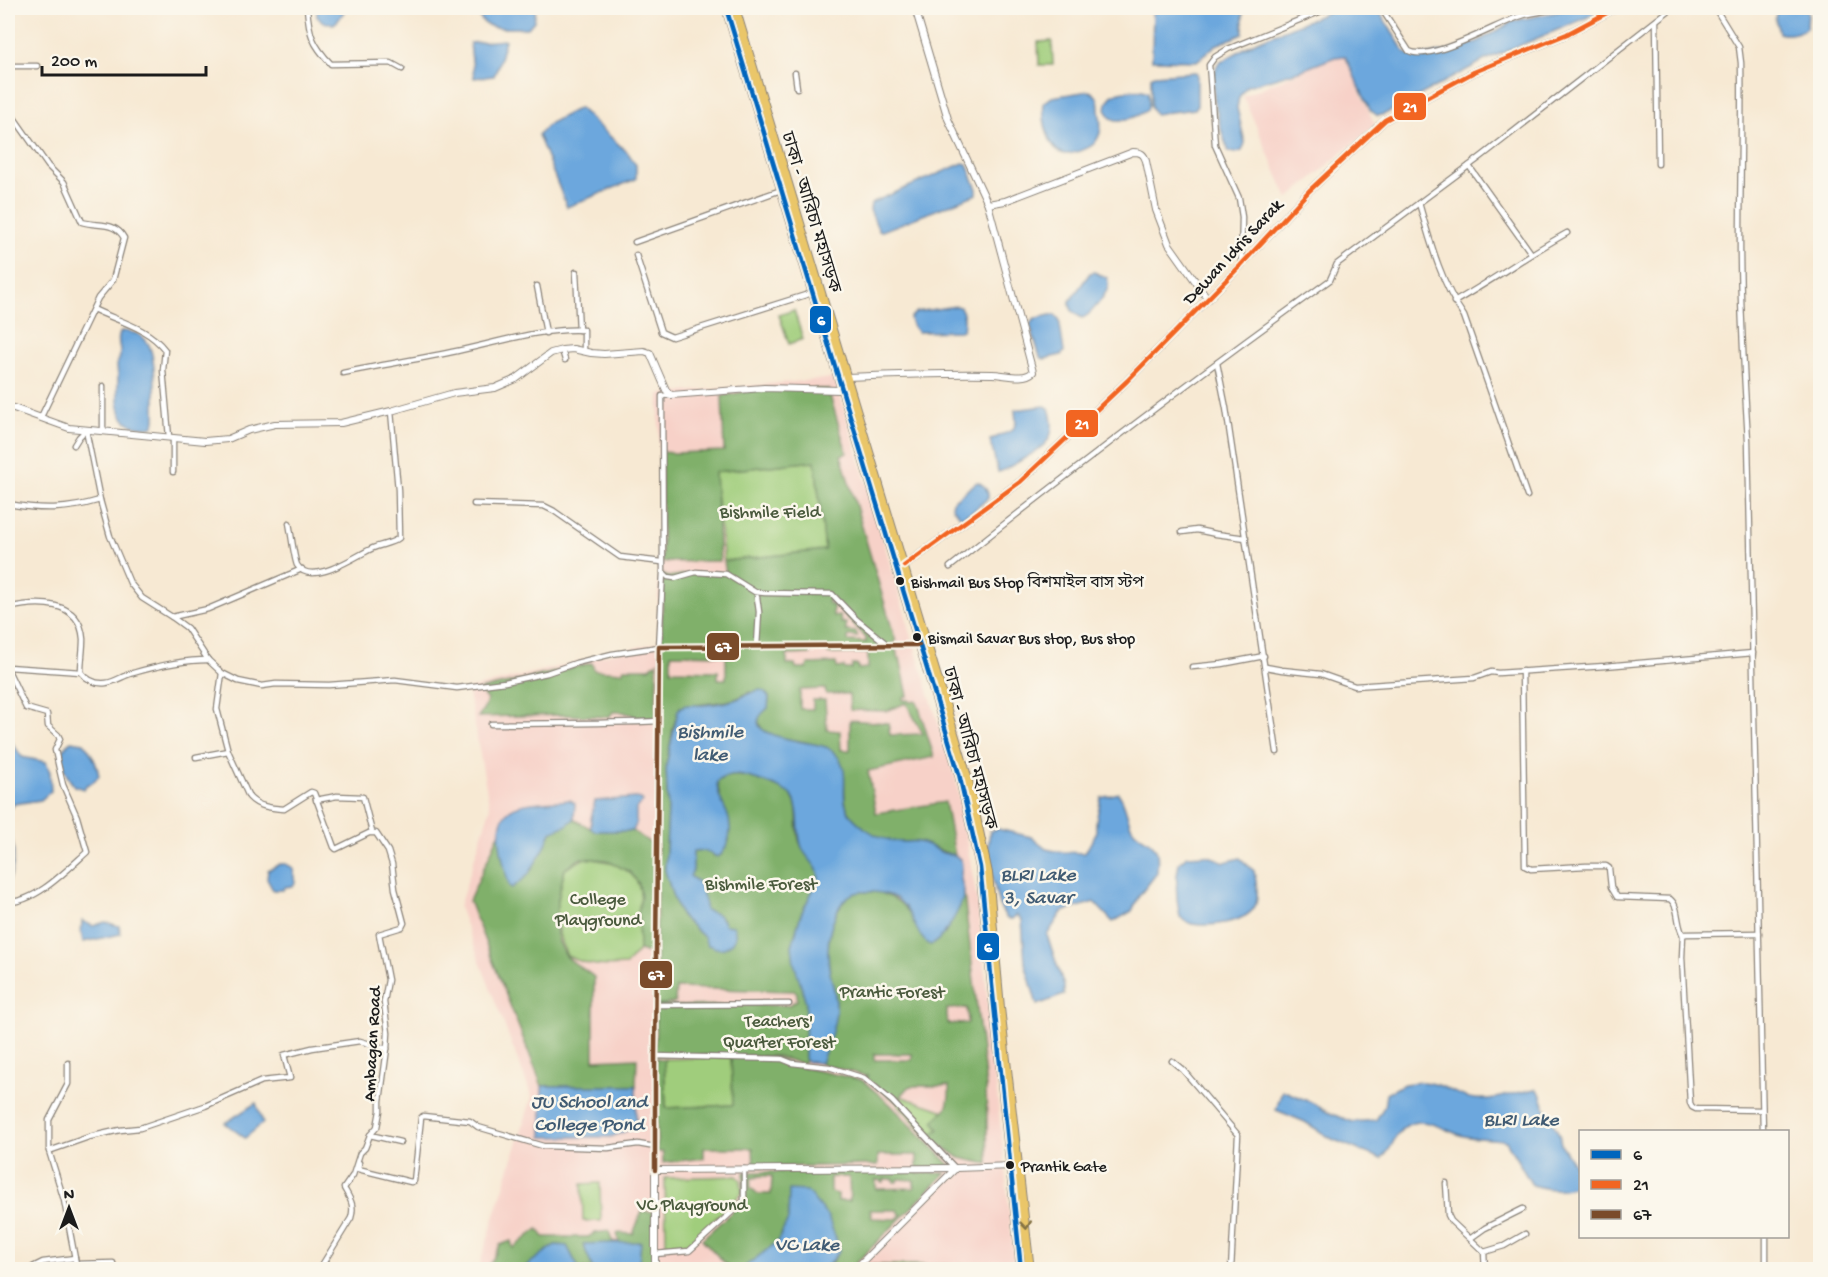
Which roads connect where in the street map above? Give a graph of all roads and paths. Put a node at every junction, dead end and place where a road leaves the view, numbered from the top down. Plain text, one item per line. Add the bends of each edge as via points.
1 (308, 8) edge
2 (726, 8) edge
3 (735, 8) edge
4 (915, 8) edge
5 (1329, 8) edge
6 (1378, 8) edge
7 (1556, 8) edge
8 (1600, 8) edge
9 (1616, 8) edge
10 (1672, 8) edge
11 (1715, 8) edge
12 (1602, 16) junction
13 (1656, 21) junction
14 (8, 66) edge
15 (37, 66) dead end
16 (402, 69) dead end
17 (795, 73) dead end
18 (797, 88) dead end
19 (8, 112) edge
20 (1658, 164) dead end
21 (1469, 166) junction
22 (781, 190) junction
23 (1419, 203) junction
24 (988, 204) junction
25 (1567, 232) dead end
26 (635, 242) dead end
27 (1531, 253) junction
28 (636, 255) dead end
29 (1240, 266) junction
30 (576, 272) dead end
31 (537, 286) dead end
32 (812, 293) junction
33 (1208, 299) junction
34 (1454, 302) junction
35 (93, 309) junction
36 (579, 330) junction
37 (546, 333) junction
38 (562, 350) junction
39 (584, 351) junction
40 (565, 360) dead end
41 (1217, 363) junction
42 (343, 373) dead end
43 (847, 377) junction
44 (103, 386) dead end
45 (841, 390) junction
46 (671, 395) junction
47 (8, 406) edge
48 (391, 411) junction
49 (41, 417) junction
50 (86, 430) junction
51 (103, 431) junction
52 (171, 438) junction
53 (74, 445) dead end
54 (173, 472) dead end
55 (1527, 496) dead end
56 (100, 500) junction
57 (8, 504) edge
58 (474, 504) dead end
59 (289, 524) dead end
60 (1182, 532) dead end
61 (1246, 538) junction
62 (662, 562) junction
63 (904, 566) junction
64 (950, 567) dead end
65 (302, 569) junction
66 (663, 572) junction
67 (757, 597) dead end
68 (8, 608) edge
69 (172, 618) junction
70 (888, 645) junction
71 (919, 645) junction
72 (758, 646) junction
73 (659, 647) junction
74 (1753, 653) junction
75 (1264, 656) junction
76 (208, 660) junction
77 (1192, 667) dead end
78 (1266, 667) junction
79 (8, 668) edge
80 (1522, 671) junction
81 (81, 672) junction
82 (222, 673) junction
83 (658, 721) junction
84 (490, 724) dead end
85 (228, 751) junction
86 (1277, 753) dead end
87 (196, 758) dead end
88 (316, 800) junction
89 (372, 832) junction
90 (8, 902) edge
91 (1759, 933) junction
92 (1683, 935) junction
93 (789, 1004) dead end
94 (655, 1005) junction
95 (387, 1049) junction
96 (655, 1056) junction
97 (1172, 1061) dead end
98 (68, 1063) dead end
99 (1762, 1110) junction
100 (1763, 1130) edge
101 (370, 1135) junction
102 (400, 1142) dead end
103 (655, 1146) junction
104 (49, 1150) junction
105 (359, 1157) junction
106 (1010, 1166) junction
107 (1019, 1166) junction
108 (956, 1168) junction
109 (744, 1169) junction
110 (655, 1170) junction
111 (1446, 1183) dead end
112 (1522, 1209) dead end
113 (1525, 1234) dead end
114 (1471, 1238) junction
115 (1766, 1238) edge
116 (1484, 1252) junction
117 (655, 1254) junction
118 (75, 1258) junction
119 (32, 1269) edge
120 (114, 1269) edge
121 (319, 1269) edge
122 (655, 1269) edge
123 (854, 1269) edge
124 (1021, 1269) edge
125 (1030, 1269) edge
126 (1231, 1269) edge
127 (1485, 1269) edge
128 (1766, 1269) edge

1 - 16 street via 309,28 317,49 331,64 391,63
2 - 22 highway, ঢাকা - আরিচা মহাসড়ক
3 - 43 highway, ঢাকা - আরিচা মহাসড়ক
4 - 24 street via 948,119
5 - 29 street via 1228,49 1209,65 1215,145 1239,198 1242,217
6 - 7 street via 1409,51 1421,54 1522,15
8 - 12 street
9 - 12 main road, Dewan Idris Sarak
10 - 13 street
11 - 74 street via 1739,47 1741,63 1740,243
12 - 29 main road, Dewan Idris Sarak via 1474,72 1385,120 1309,191
13 - 20 street
13 - 21 street
14 - 15 street
17 - 18 street
19 - 35 street via 64,182 82,222 114,227 124,238 112,280
21 - 23 street
21 - 27 street
22 - 26 street
22 - 32 highway, ঢাকা - আরিচা মহাসড়ক
23 - 34 street
23 - 41 street via 1337,264 1330,280
24 - 33 street via 1139,152 1146,161 1156,210 1169,244
24 - 43 street via 1031,374
25 - 27 street
27 - 34 street
28 - 32 street via 661,332 672,338
29 - 33 main road, Dewan Idris Sarak
30 - 36 street
31 - 37 street
32 - 45 highway, ঢাকা - আরিচা মহাসড়ক
33 - 63 main road, Dewan Idris Sarak via 1020,482
34 - 55 street via 1464,316
35 - 49 street
35 - 52 street via 128,322 159,341 165,350 163,370
36 - 37 street
36 - 39 street via 585,332
37 - 42 street
38 - 39 street
38 - 40 street
38 - 48 street via 495,388 454,393
39 - 46 street via 650,353
41 - 61 street
41 - 64 street via 1066,474
43 - 63 highway, ঢাকা - আরিচা মহাসড়ক
44 - 51 street
45 - 46 street via 764,388
45 - 71 highway, ঢাকা - আরিচা মহাসড়ক
46 - 62 street via 662,396
47 - 49 street
48 - 52 street via 341,423 276,424 228,439
48 - 65 street via 399,538 330,570 315,573
49 - 50 street
50 - 51 street
50 - 53 street
50 - 56 street
51 - 52 street
52 - 54 street
56 - 57 street via 36,509
56 - 69 street via 130,583 142,598
58 - 62 street via 544,506 620,557
59 - 65 street via 297,564
60 - 61 street via 1197,530
61 - 75 street
62 - 66 street
63 - 107 highway, ঢাকা - আরিচা মহাসড়ক via 968,780 988,873
65 - 69 street via 208,609
66 - 70 street via 675,578 696,572 726,574 755,592 832,594
66 - 73 street
67 - 72 street
68 - 81 street via 53,604 68,611 77,619 82,636
69 - 76 street via 187,628
70 - 71 street
70 - 72 street
71 - 106 highway, ঢাকা - আরিচা মহাসড়ক via 959,774 980,867
72 - 73 street
73 - 82 street via 612,654 505,682 457,688 395,680 262,686
73 - 83 street
74 - 80 street
74 - 91 street
75 - 77 street
75 - 78 street
76 - 81 street via 162,665 106,683 94,682
76 - 82 street
78 - 80 street via 1321,674 1355,686
78 - 86 street
79 - 81 street
79 - 90 street via 26,708 46,714 48,726 60,739 55,750 63,785 87,852 39,892
80 - 92 street via 1525,866 1606,866 1617,897 1670,899 1675,903
82 - 85 street via 217,709
83 - 84 street
83 - 94 street
85 - 87 street
85 - 88 street via 252,801 284,809 311,792
88 - 89 street via 363,797
88 - 89 street via 336,849
89 - 95 street, Ambagan Road via 388,852 404,923 379,934 388,980 384,1002
91 - 92 street
91 - 99 street
92 - 99 street via 1690,1103 1696,1108
93 - 94 street
94 - 96 street
95 - 101 street, Ambagan Road via 378,1127
95 - 104 street via 360,1041 284,1055 290,1078 261,1081 205,1106 140,1128 89,1137
96 - 103 street
96 - 108 street via 782,1059 864,1078 892,1101
97 - 126 street via 1238,1135
98 - 104 street via 68,1084 49,1120
99 - 100 street
101 - 102 street
101 - 105 street, Ambagan Road
103 - 105 street via 543,1146 478,1127 470,1121 423,1116 414,1181 358,1168
103 - 110 street
104 - 118 street
105 - 121 street, Ambagan Road via 344,1188 354,1209 351,1218
106 - 107 street
106 - 108 street
106 - 124 highway, ঢাকা - আরিচা মহাসড়ক
107 -> 125 highway, ঢাকা - আরিচা মহাসড়ক
108 - 109 street
108 - 123 street
109 - 110 street
109 - 117 street via 744,1201 689,1251
110 - 117 street
111 - 114 street via 1448,1215
112 - 114 street
113 - 116 street
114 - 116 street
115 - 128 street
116 - 127 street
117 - 122 street
118 - 119 street via 43,1262
118 - 120 street via 76,1264 113,1263

